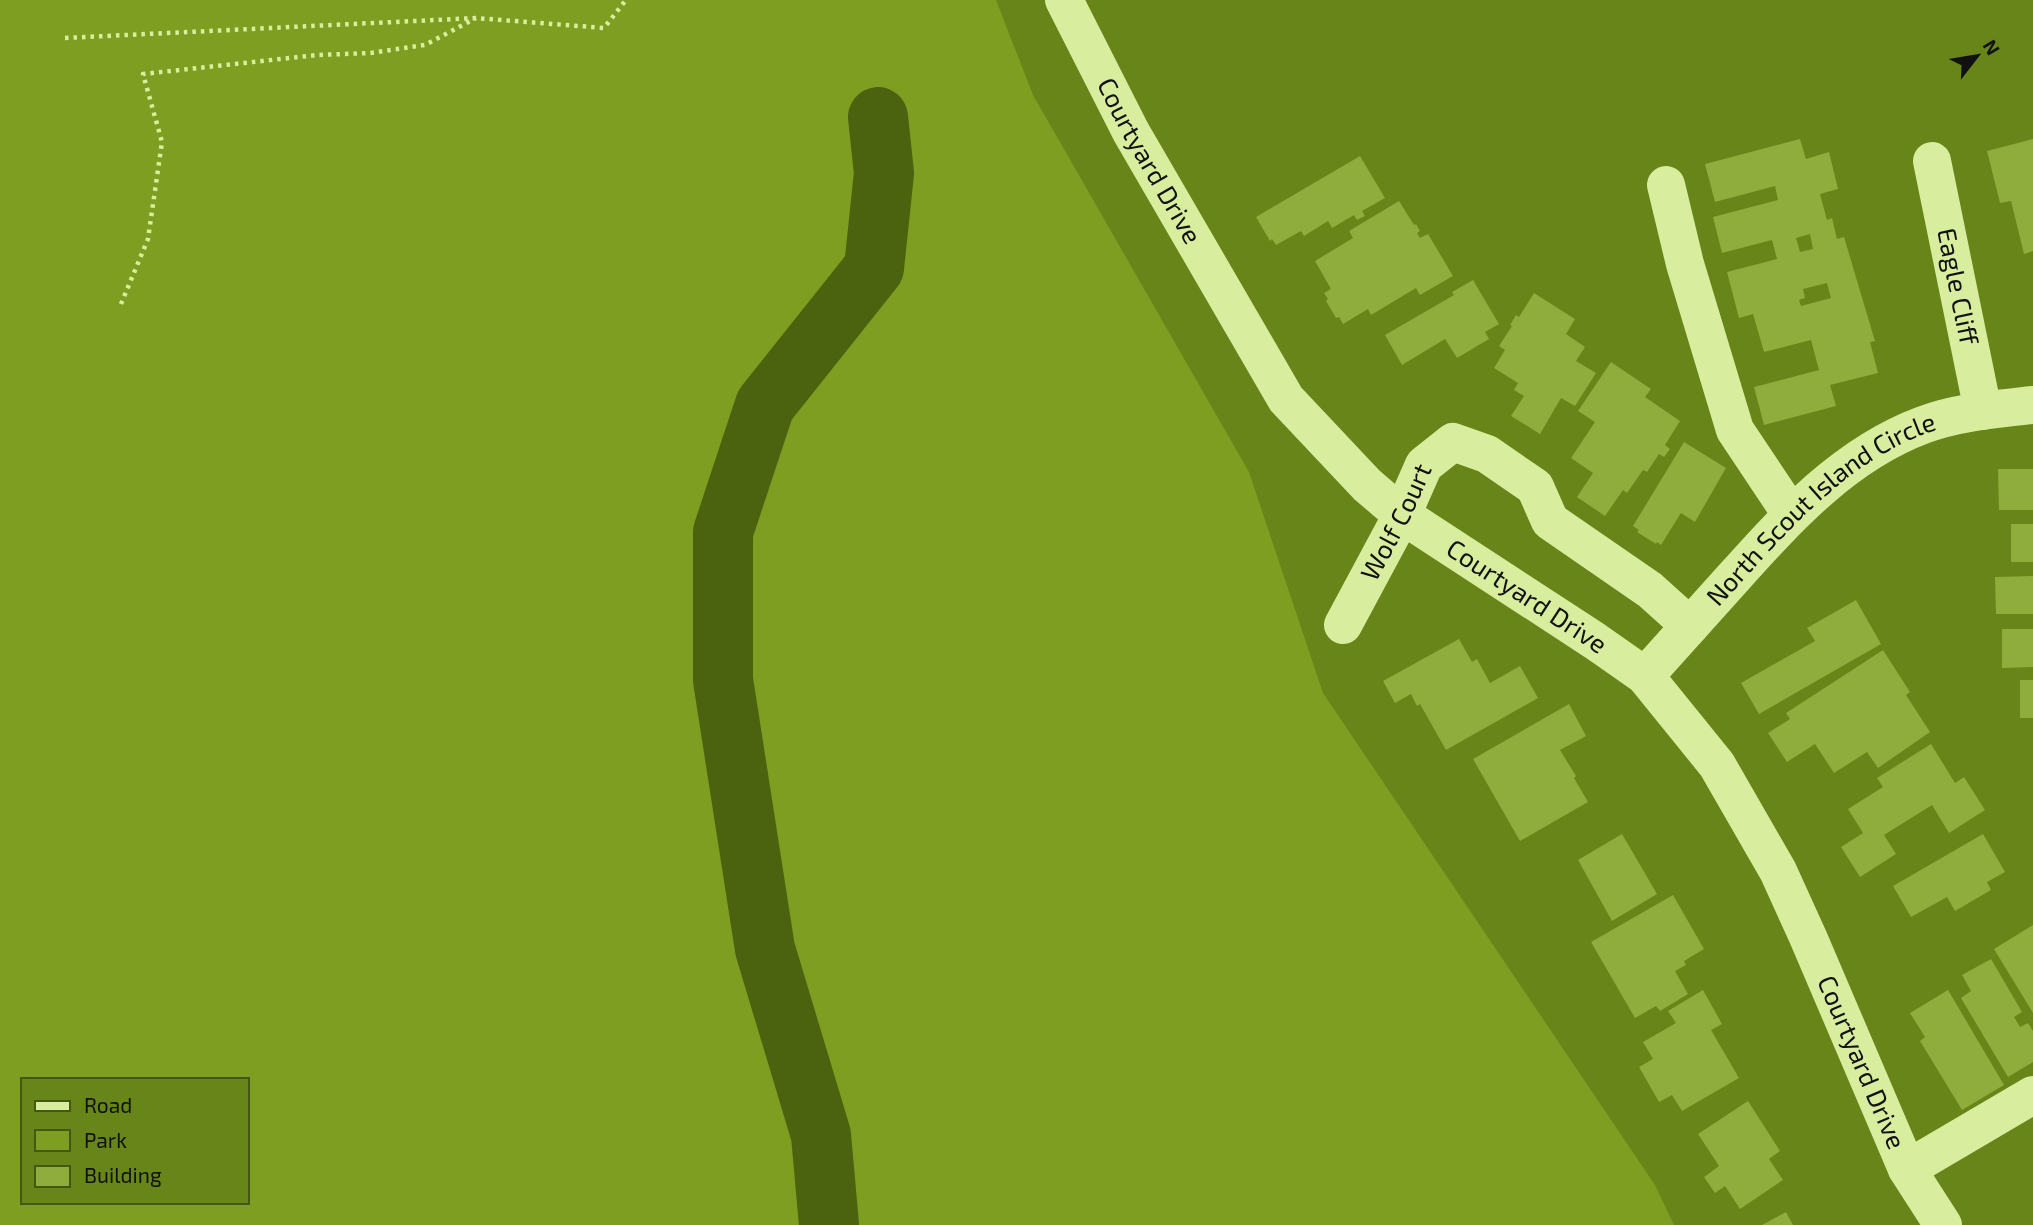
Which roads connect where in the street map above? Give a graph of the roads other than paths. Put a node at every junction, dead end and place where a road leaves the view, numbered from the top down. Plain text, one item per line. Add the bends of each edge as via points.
1 (1064, 0) edge
2 (1932, 161) dead end
3 (1666, 186) dead end
4 (2033, 405) edge
5 (1983, 411) junction
6 (1791, 514) junction
7 (1402, 515) junction
8 (1343, 625) dead end
9 (1690, 626) junction
10 (1644, 676) junction
11 (2033, 1095) edge
12 (1907, 1169) junction
13 (1943, 1225) edge

1 - 7 street, Courtyard Drive via 1131,132 1286,399 1367,485
2 - 5 street, Eagle Cliff
3 - 6 street via 1735,430
4 - 5 street, North Scout Island Circle
5 - 6 street, North Scout Island Circle via 1925,424 1889,440 1845,468
6 - 9 street, North Scout Island Circle
7 - 8 street, Wolf Court
7 - 9 street, Wolf Court via 1424,465 1453,442 1487,454 1535,487 1550,522 1650,590
7 - 10 street, Courtyard Drive
9 - 10 street, North Scout Island Circle
10 - 12 street, Courtyard Drive via 1717,765 1778,871
11 - 12 street
12 - 13 street, Courtyard Drive

